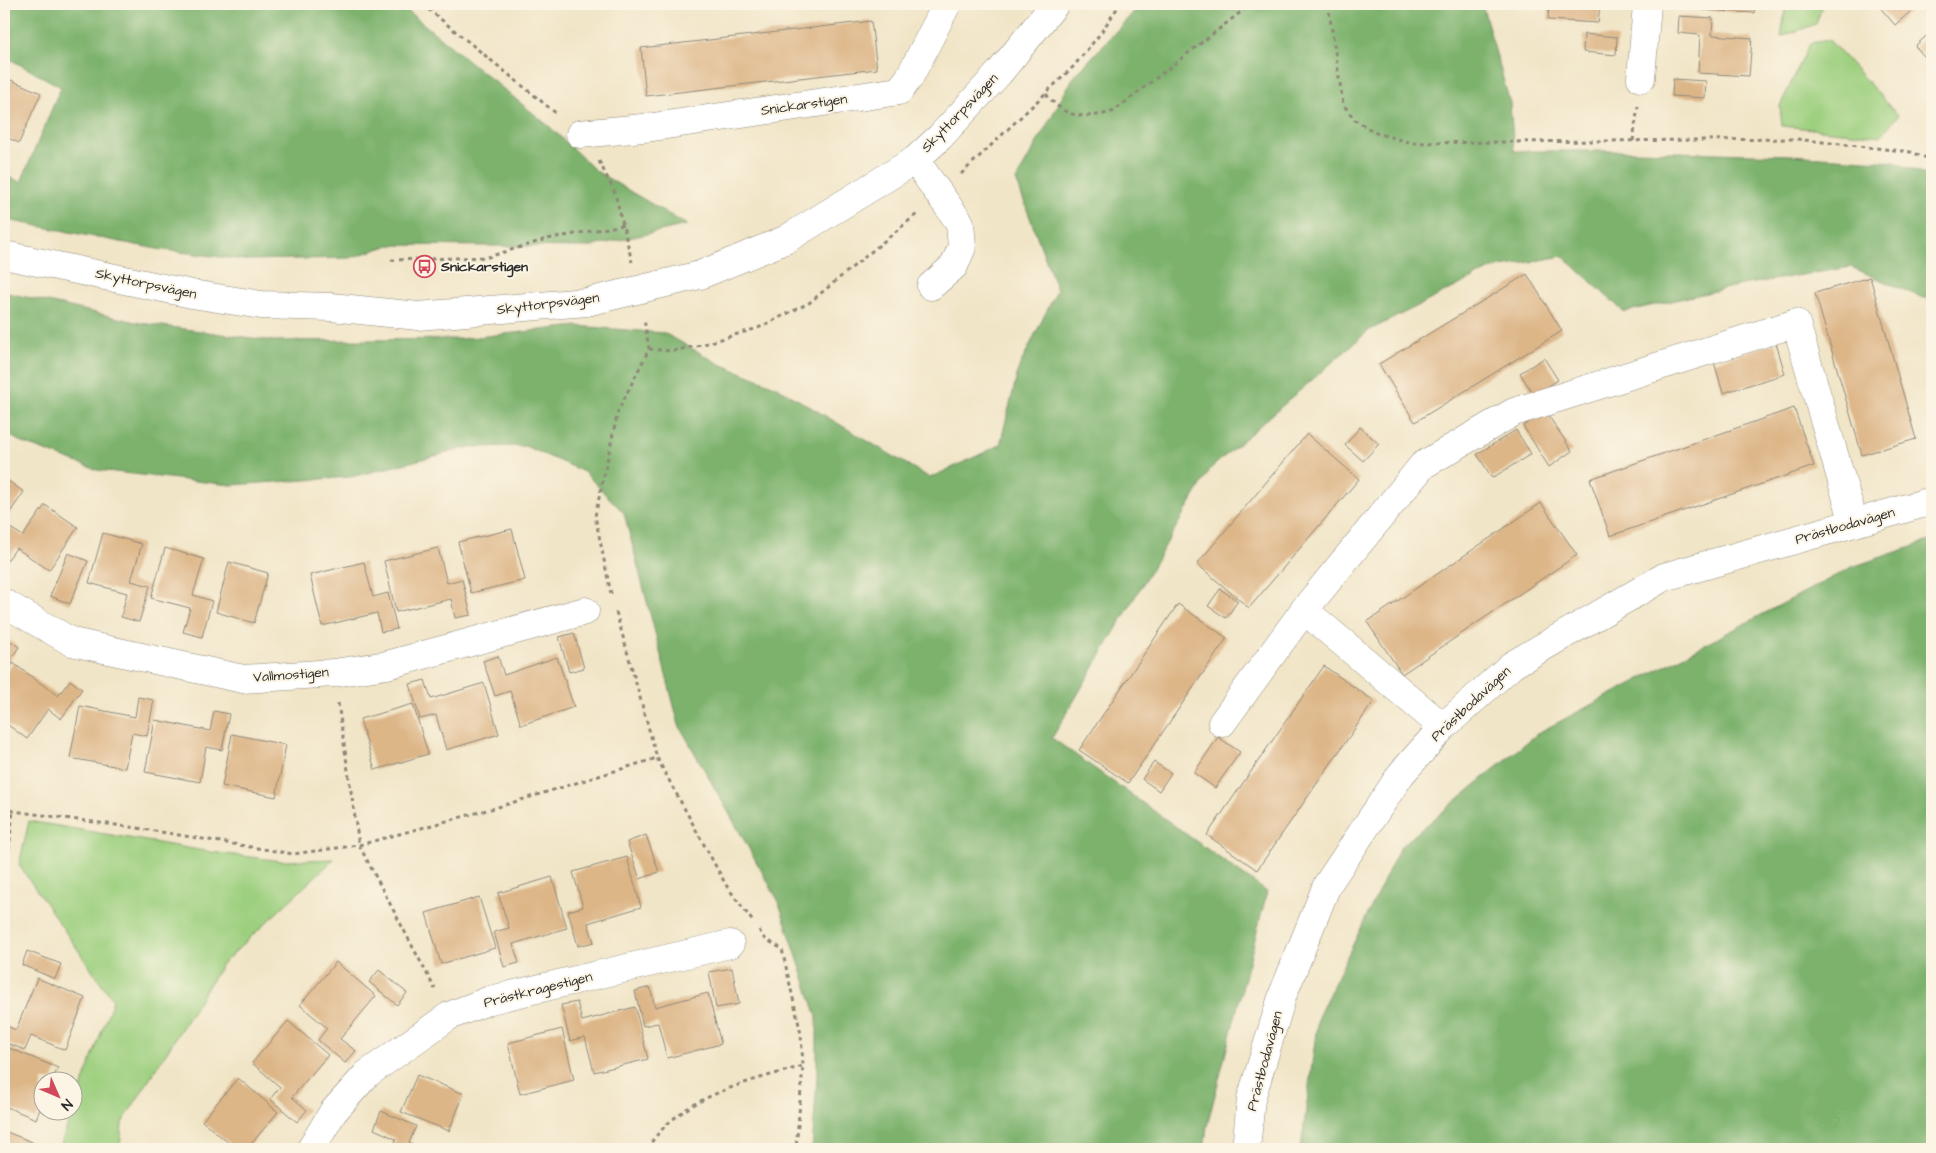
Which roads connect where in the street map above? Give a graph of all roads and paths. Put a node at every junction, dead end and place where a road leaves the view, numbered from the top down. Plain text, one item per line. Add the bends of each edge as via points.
1 (422, 4) edge
2 (947, 4) edge
3 (1055, 4) edge
4 (1120, 4) edge
5 (1251, 4) edge
6 (1328, 4) edge
7 (1647, 4) edge
8 (1641, 78) dead end
9 (1046, 94) junction
10 (580, 134) junction
11 (915, 160) junction
12 (1932, 160) edge
13 (941, 194) junction
14 (624, 225) junction
15 (4, 255) edge
16 (391, 260) dead end
17 (633, 269) dead end
18 (931, 286) dead end
19 (643, 313) dead end
20 (650, 349) junction
21 (1932, 501) edge
22 (1854, 523) junction
23 (612, 599) dead end
24 (4, 603) edge
25 (615, 609) dead end
26 (1304, 610) junction
27 (585, 611) dead end
28 (334, 673) junction
29 (1222, 723) dead end
30 (1443, 727) junction
31 (657, 758) junction
32 (4, 806) edge
33 (13, 811) junction
34 (359, 845) junction
35 (4, 897) edge
36 (730, 944) dead end
37 (449, 1016) junction
38 (803, 1066) junction
39 (312, 1149) edge
40 (647, 1149) edge
41 (796, 1149) edge
42 (1246, 1149) edge

1 - 10 path
2 - 10 street, Snickarstigen via 899,91 653,127
3 - 11 street, Skyttorpsvägen via 999,73
4 - 9 path via 1073,68
5 - 9 path via 1114,111 1103,116 1065,112
6 - 12 path via 1343,104 1355,120 1376,134 1403,141 1796,139 1911,152
7 - 8 street
9 - 13 path
10 - 14 path via 608,178
11 - 13 street
11 - 15 street, Skyttorpsvägen, bridge via 785,240 700,275 587,302 418,316 331,307 261,305
13 - 18 street via 960,223 962,247 954,266
13 - 20 path via 809,303 758,328 701,345 672,352
14 - 16 path via 547,239 488,257
14 - 17 path
19 - 20 path
20 - 23 path via 618,411 595,516
21 - 22 street, Prästbodavägen
22 - 26 street via 1796,323 1514,412 1472,436 1423,465
22 - 30 street, Prästbodavägen via 1664,577 1512,665
24 - 28 street, Vallmostigen via 72,642 243,678
25 - 31 path
26 - 29 street
26 - 30 street
27 - 28 street, Vallmostigen via 386,665
28 - 34 path
30 - 42 street, Prästbodavägen via 1401,774 1327,885 1284,994 1251,1099
31 - 34 path
31 - 38 path via 726,885 764,938 782,949 801,1034
32 - 33 path
33 - 34 path via 293,854
33 - 35 path
34 - 37 path
36 - 37 street, Prästkragestigen via 490,1000
37 - 39 street, Prästkragestigen via 367,1074 333,1112
38 - 40 path via 742,1084 685,1108 661,1130
38 - 41 path

